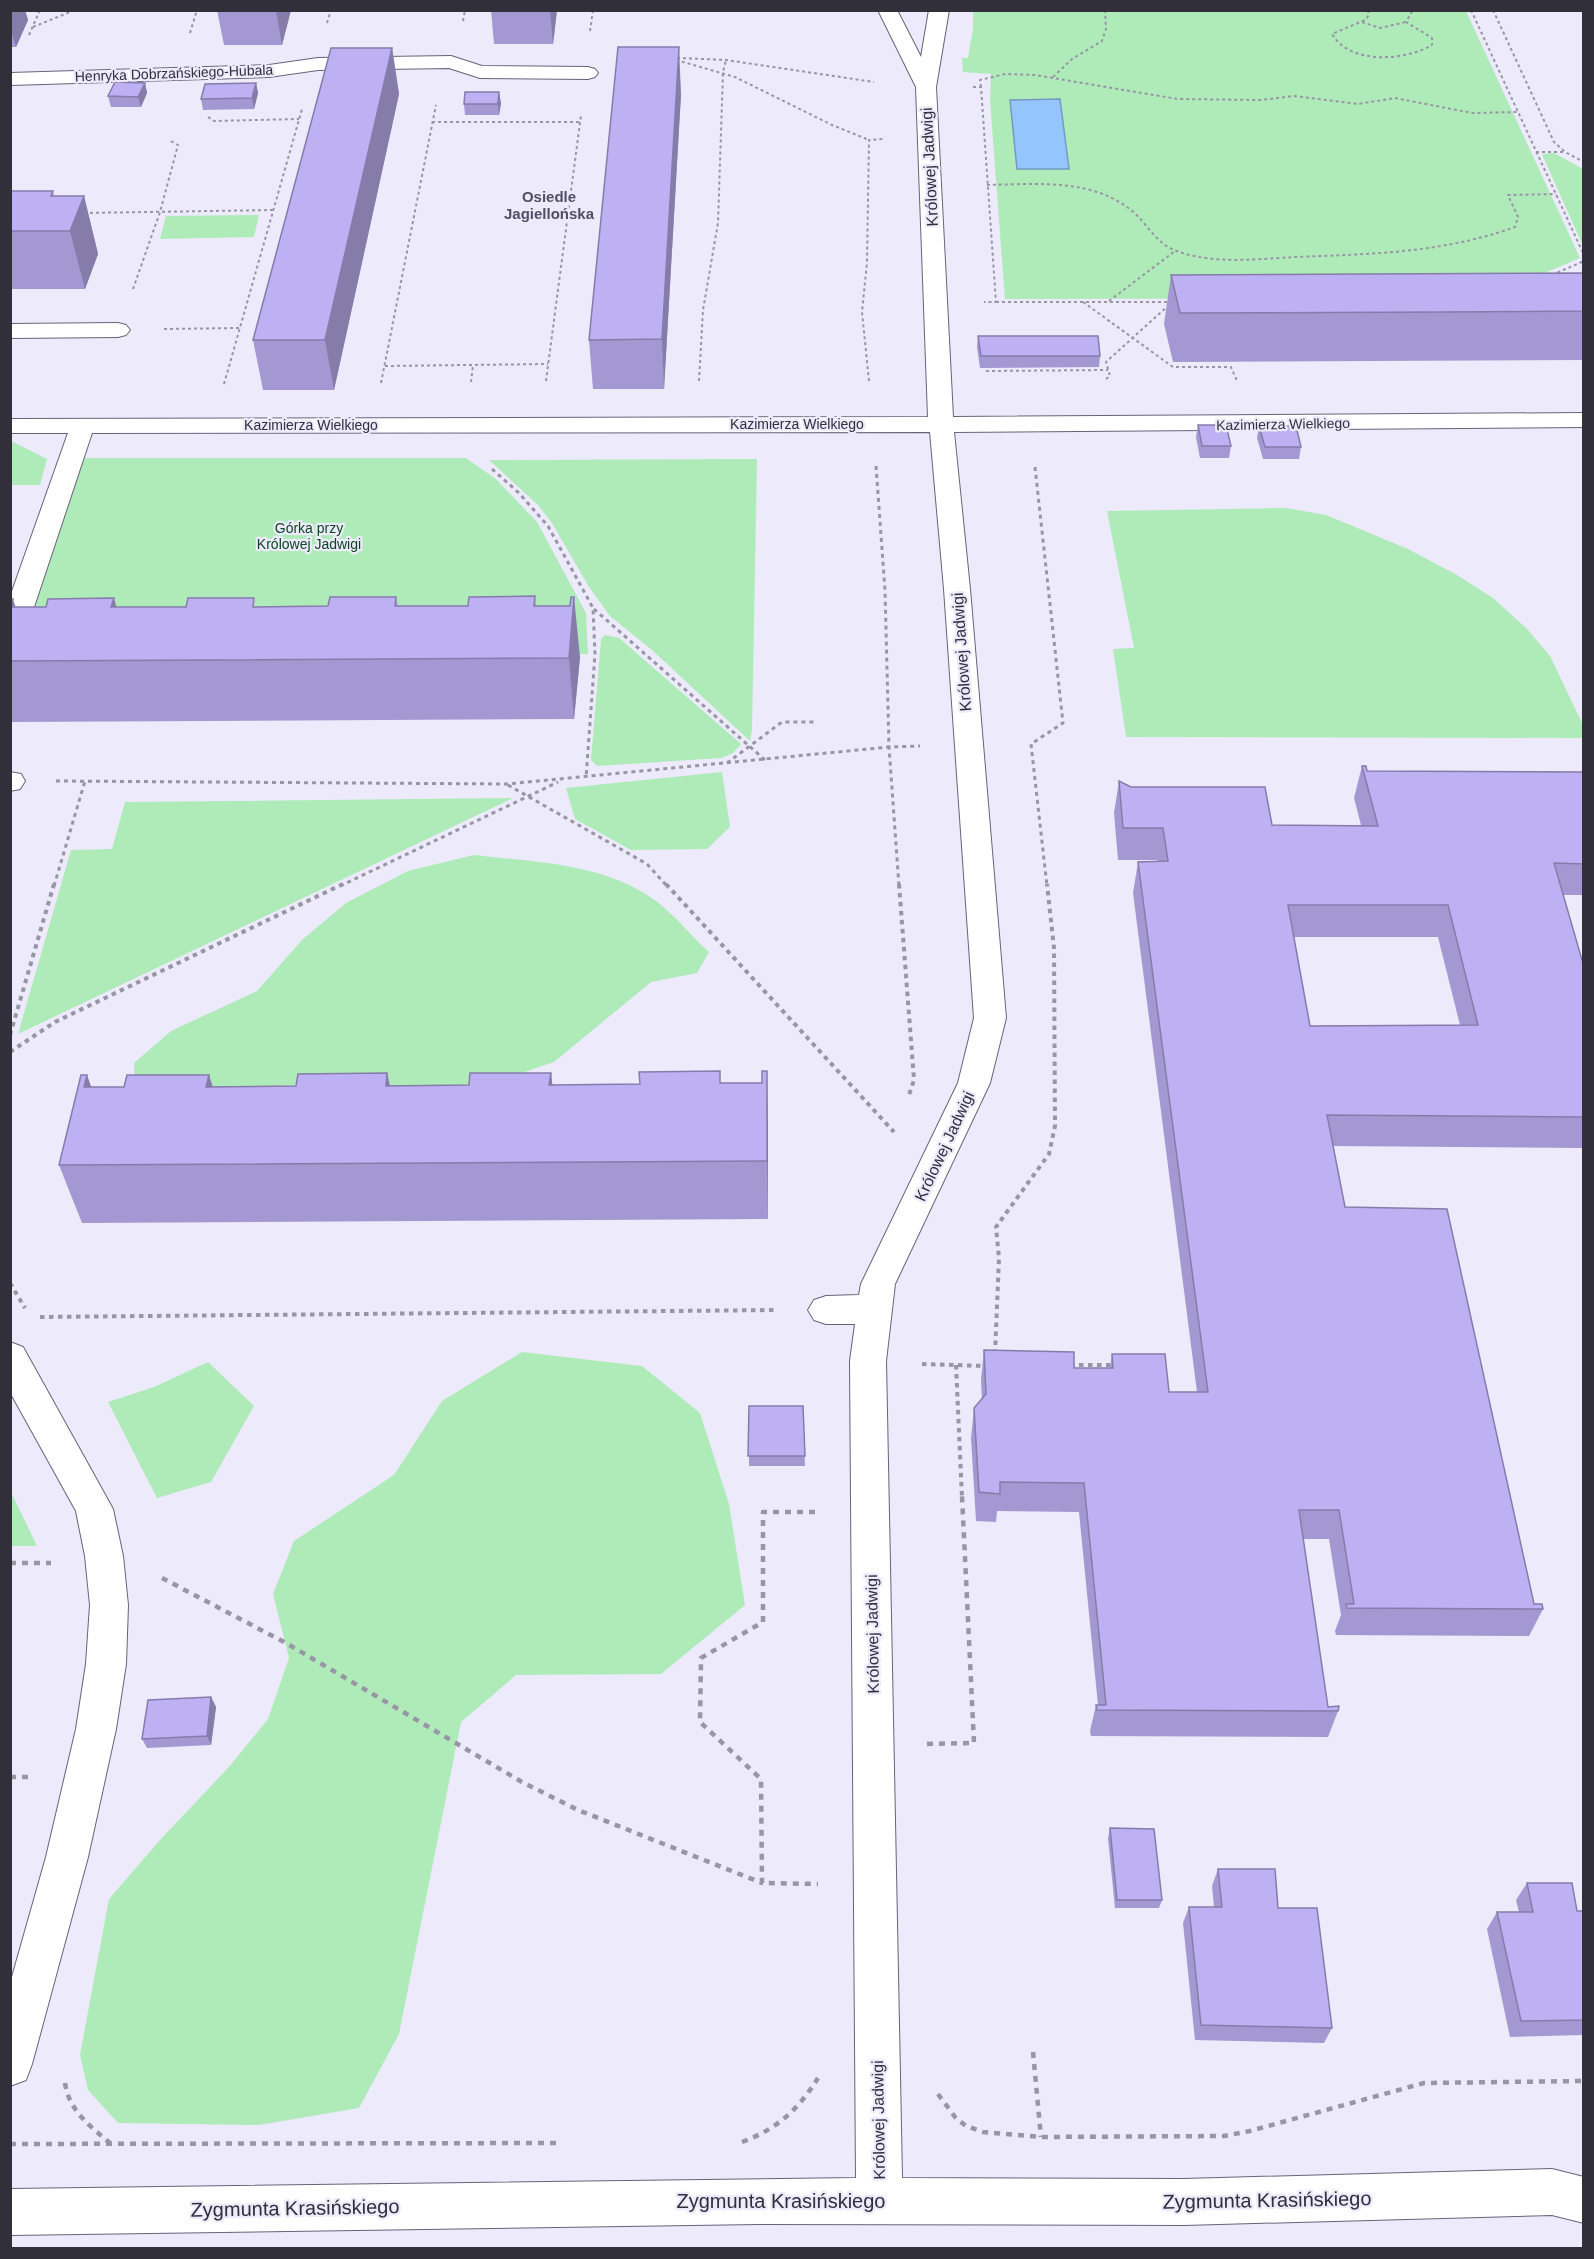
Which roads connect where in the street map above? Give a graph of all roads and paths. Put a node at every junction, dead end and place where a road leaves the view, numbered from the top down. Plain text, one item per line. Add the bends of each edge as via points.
1 (75, 10) edge
2 (887, 10) edge
3 (939, 10) edge
4 (1105, 10) edge
5 (1368, 10) edge
6 (1413, 10) edge
7 (1471, 10) edge
8 (1498, 10) edge
9 (1494, 12) edge
10 (1362, 22) junction
11 (1407, 22) junction
12 (32, 27) dead end
13 (726, 60) junction
14 (300, 67) junction
15 (723, 72) junction
16 (588, 73) joint
17 (1053, 77) junction
18 (10, 79) edge
19 (882, 83) dead end
20 (926, 87) junction
21 (972, 87) dead end
22 (981, 87) junction
23 (436, 100) dead end
24 (1518, 112) junction
25 (199, 117) dead end
26 (299, 119) junction
27 (432, 122) junction
28 (580, 122) junction
29 (890, 135) dead end
30 (868, 140) junction
31 (171, 141) dead end
32 (1536, 152) junction
33 (1565, 152) junction
34 (1584, 162) edge
35 (987, 185) junction
36 (1556, 194) junction
37 (273, 210) junction
38 (160, 212) junction
39 (80, 213) edge
40 (1175, 251) junction
41 (1584, 255) edge
42 (1584, 261) edge
43 (1542, 279) edge
44 (1083, 301) junction
45 (973, 302) dead end
46 (996, 302) junction
47 (1108, 302) junction
48 (239, 328) junction
49 (118, 330) junction
50 (10, 331) edge
51 (1132, 338) junction
52 (385, 366) junction
53 (1108, 370) junction
54 (1101, 382) dead end
55 (1238, 384) dead end
56 (1584, 420) edge
57 (698, 424) junction
58 (873, 424) junction
59 (955, 424) junction
60 (83, 425) junction
61 (220, 425) junction
62 (373, 425) junction
63 (427, 425) junction
64 (10, 426) edge
65 (1037, 472) dead end
66 (593, 608) junction
67 (10, 637) edge
68 (814, 722) dead end
69 (968, 745) junction
70 (750, 746) junction
71 (889, 747) junction
72 (765, 760) junction
73 (727, 763) junction
74 (586, 778) junction
75 (561, 780) junction
76 (11, 781) edge
77 (85, 781) junction
78 (507, 784) junction
79 (528, 796) junction
80 (10, 1035) edge
81 (10, 1052) edge
82 (906, 1101) dead end
83 (898, 1122) dead end
84 (894, 1132) junction
85 (890, 1143) dead end
86 (875, 1309) junction
87 (826, 1310) joint
88 (30, 1317) dead end
89 (10, 1357) edge
90 (956, 1365) dead end
91 (1064, 1365) edge
92 (1121, 1365) edge
93 (822, 1511) dead end
94 (50, 1553) dead end
95 (10, 1563) edge
96 (51, 1563) junction
97 (54, 1570) dead end
98 (161, 1578) dead end
99 (914, 1744) dead end
100 (33, 1766) dead end
101 (10, 1777) edge
102 (30, 1777) junction
103 (28, 1788) dead end
104 (762, 1883) junction
105 (822, 1884) dead end
106 (1033, 2052) dead end
107 (10, 2064) edge
108 (65, 2074) dead end
109 (820, 2075) dead end
110 (1584, 2081) edge
111 (935, 2089) dead end
112 (1041, 2137) junction
113 (733, 2142) dead end
114 (560, 2143) dead end
115 (10, 2144) edge
116 (112, 2144) junction
117 (1573, 2190) edge
118 (879, 2200) junction
119 (10, 2212) edge

1 - 12 path
2 - 20 street, Królowej Jadwigi
3 - 20 street, Królowej Jadwigi
4 - 17 path via 1102,41 1072,59
5 - 10 path via 1369,15
6 - 11 path
7 - 24 path
8 - 9 path
9 - 33 path via 1554,142
10 - 11 path via 1380,28
10 - 11 path via 1334,32 1335,41 1349,52 1363,54 1418,53 1432,45 1432,38
13 - 15 path
13 - 15 path via 670,58
13 - 19 path
14 - 16 street, Henryka Dobrzańskiego-Hubala via 451,62 480,72
14 - 18 street, Henryka Dobrzańskiego-Hubala
14 - 26 path via 309,86
15 - 30 path
15 - 57 path via 718,223 703,310
16 - 28 path
17 - 22 path via 1005,74 980,80
17 - 24 path via 1178,99 1261,100 1294,96 1358,104 1395,98 1472,113
20 - 59 street, Królowej Jadwigi
21 - 22 path
22 - 35 path
23 - 27 path
24 - 32 path
25 - 26 path via 214,121
26 - 37 path
27 - 28 path
27 - 52 path
28 - 52 path via 548,364
29 - 30 path
30 - 58 path via 867,262 862,312
31 - 38 path via 178,145
32 - 33 path
32 - 36 path
33 - 34 path
35 - 40 path via 1061,183 1098,192 1125,206 1159,241
35 - 46 path
36 - 40 path via 1508,195 1518,216 1515,227 1478,241 1437,248 1396,254 1254,259
36 - 41 path
37 - 38 path
37 - 48 path
38 - 39 path
38 - 49 path
40 - 47 path
42 - 43 path
44 - 46 path
44 - 47 path
44 - 51 path
45 - 46 path
47 - 51 path via 1173,302
48 - 49 path
48 - 61 path
49 - 50 street
51 - 53 path via 1106,362
51 - 55 path via 1173,368 1231,367
52 - 62 path
53 - 54 path via 1110,376
53 - 59 path via 969,370 972,405
56 - 59 street, Kazimierza Wielkiego via 1115,426
57 - 58 street, Kazimierza Wielkiego
57 - 63 street, Kazimierza Wielkiego
58 - 59 street, Kazimierza Wielkiego
58 - 71 path via 885,590
59 - 65 path
59 - 69 street, Królowej Jadwigi
60 - 61 street, Kazimierza Wielkiego
60 - 64 street, Kazimierza Wielkiego
60 - 67 street
61 - 62 street, Kazimierza Wielkiego
62 - 63 street, Kazimierza Wielkiego
63 - 66 path via 427,435 485,462 519,493 548,526
66 - 70 path
66 - 74 path via 595,654
68 - 70 path via 782,722
69 - 71 path
69 - 86 street, Królowej Jadwigi via 990,1018 974,1083 878,1284
70 - 72 path
70 - 73 path
71 - 72 path
71 - 82 path via 914,1080
72 - 73 path
73 - 74 path
74 - 75 path
75 - 78 path
75 - 79 path
76 - 77 path
77 - 78 path
77 - 80 path
78 - 79 path
79 - 81 path via 55,1022
79 - 84 path via 647,864
83 - 84 path
84 - 85 path
86 - 87 street
86 - 118 street, Królowej Jadwigi via 868,1361
87 - 88 path
89 - 107 street via 94,1509 109,1605 106,1664 96,1729 67,1857
90 - 99 path via 974,1743
91 - 92 path
93 - 104 path via 763,1512 763,1622 700,1658 700,1722 761,1779
94 - 96 path
95 - 96 path
96 - 97 path
98 - 104 path via 286,1643 522,1782 578,1810
100 - 102 path
101 - 102 path
102 - 103 path
104 - 105 path
106 - 112 path
108 - 116 path via 65,2087 75,2110 89,2128
109 - 113 path via 783,2123 771,2132
110 - 112 path via 1424,2083 1224,2136
111 - 112 path via 966,2126 983,2132
114 - 116 path
115 - 116 path
117 - 118 street, Zygmunta Krasińskiego via 1184,2202
118 - 119 street, Zygmunta Krasińskiego

